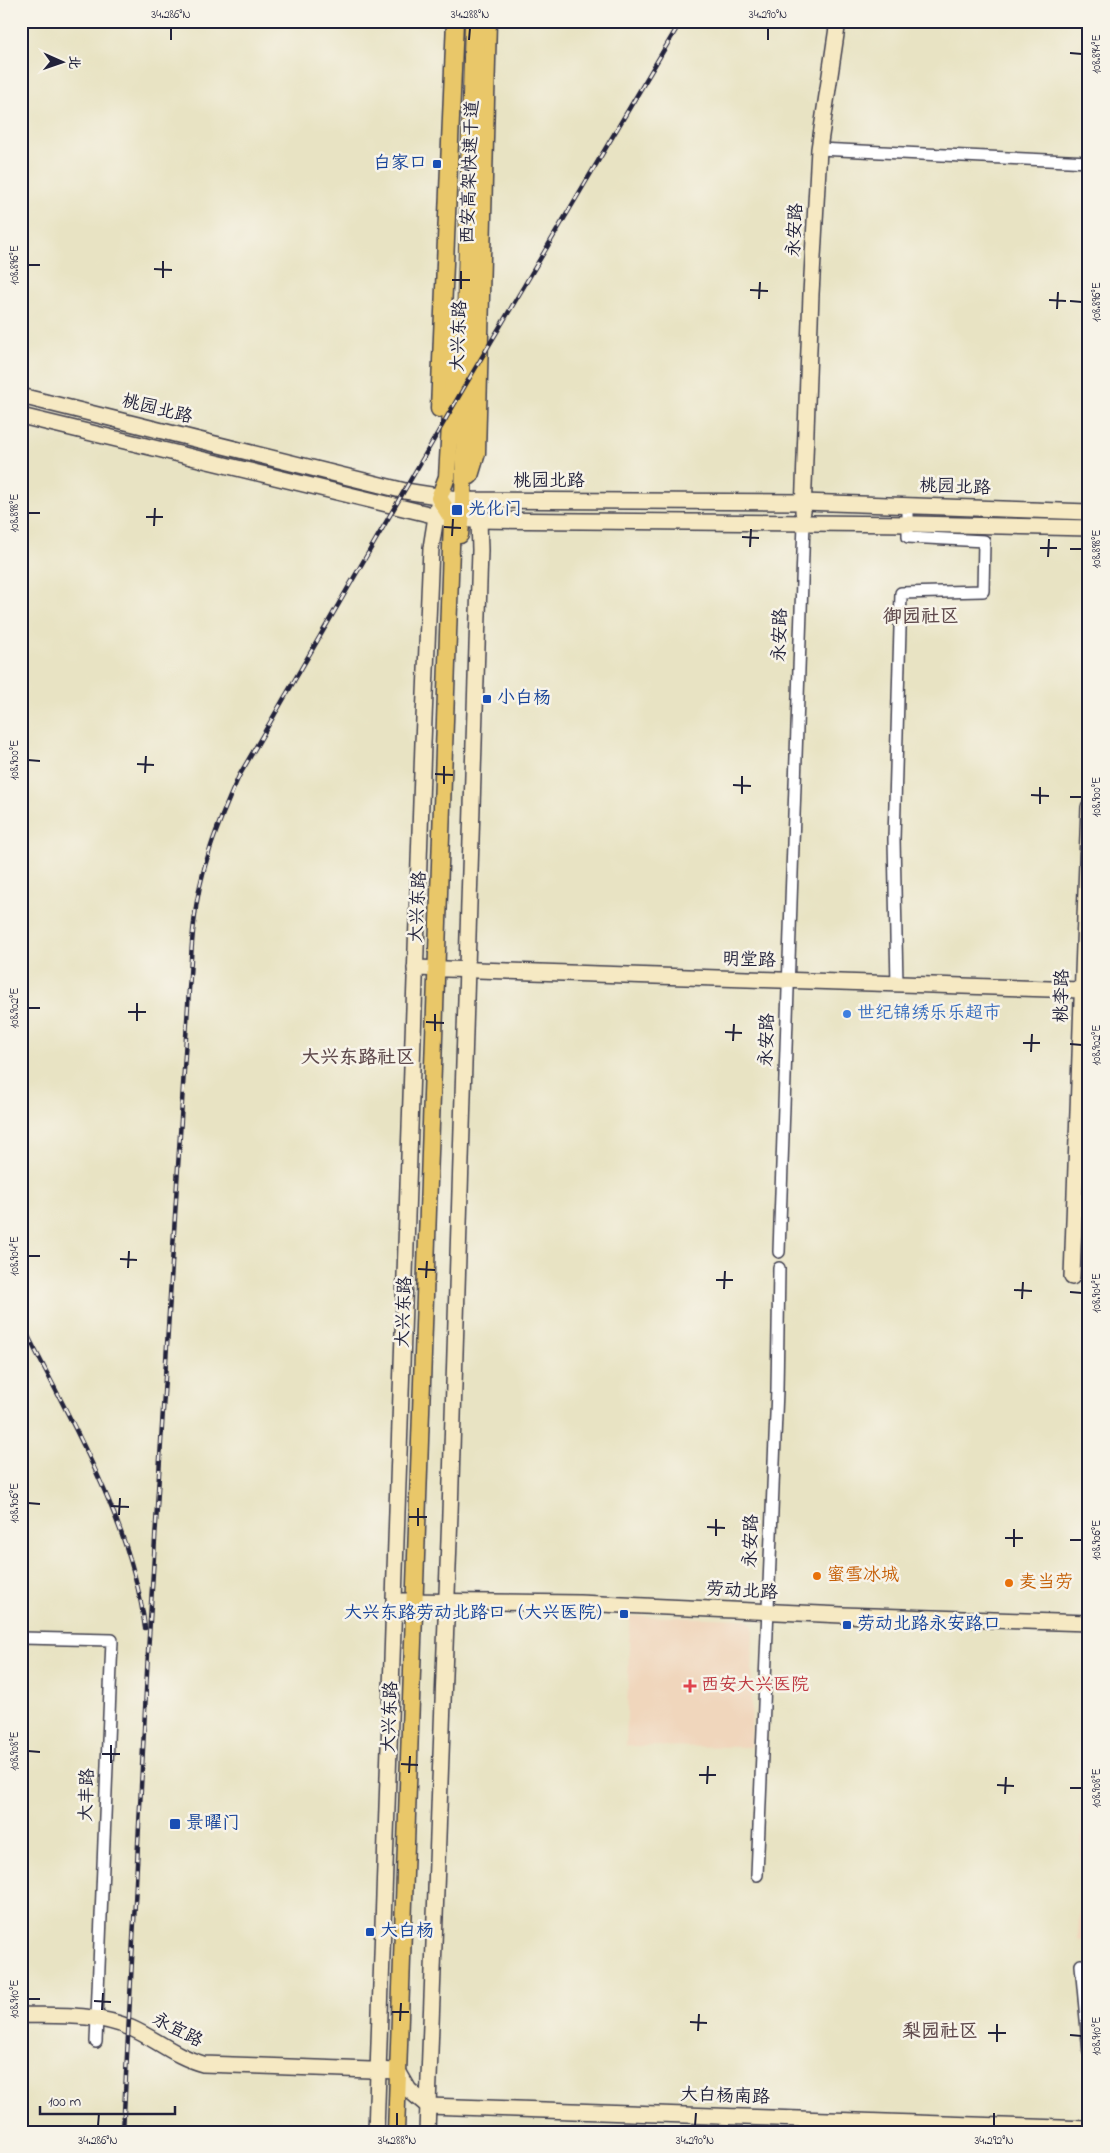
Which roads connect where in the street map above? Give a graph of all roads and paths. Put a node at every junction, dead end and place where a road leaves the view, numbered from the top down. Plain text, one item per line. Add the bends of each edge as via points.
1 (455, 21) edge
2 (466, 21) edge
3 (475, 21) edge
4 (488, 21) edge
5 (838, 21) edge
6 (819, 150) junction
7 (1089, 162) edge
8 (463, 269) junction
9 (461, 322) junction
10 (21, 396) edge
11 (21, 416) edge
12 (440, 498) junction
13 (463, 500) junction
14 (803, 502) junction
15 (908, 505) junction
16 (1089, 512) edge
17 (450, 518) junction
18 (479, 520) junction
19 (804, 523) junction
20 (908, 524) junction
21 (1089, 528) edge
22 (1089, 807) edge
23 (415, 968) junction
24 (442, 969) junction
25 (466, 970) junction
26 (789, 981) junction
27 (897, 985) junction
28 (1082, 990) junction
29 (779, 1252) dead end
30 (779, 1268) dead end
31 (1072, 1277) dead end
32 (394, 1600) junction
33 (419, 1601) junction
34 (447, 1602) junction
35 (768, 1612) junction
36 (1089, 1623) edge
37 (21, 1638) edge
38 (757, 1874) dead end
39 (1081, 1965) dead end
40 (21, 2016) edge
41 (97, 2017) junction
42 (96, 2042) dead end
43 (1089, 2052) edge
44 (378, 2069) junction
45 (398, 2071) junction
46 (409, 2090) junction
47 (428, 2106) junction
48 (754, 2116) junction
49 (1089, 2129) edge
50 (376, 2132) edge
51 (396, 2132) edge
52 (407, 2132) edge
53 (427, 2132) edge
54 (753, 2132) edge

1 - 12 main road, 大兴东路 via 436,478
2 - 8 highway, 西安高架快速干道
3 - 8 highway, 西安高架快速干道
4 - 13 main road, 大兴东路 via 477,453
5 - 6 main road, 永安路
6 - 7 street
6 - 14 main road, 永安路
8 - 9 highway, 西安高架快速干道
9 - 12 main road, 大兴东路 via 447,477
9 - 13 main road, 大兴东路
10 - 12 main road, 桃园北路
11 - 17 main road, 桃园北路
12 - 13 main road, 桃园北路
12 - 17 main road, 大兴东路
13 - 14 main road, 桃园北路
13 - 17 main road, 大兴东路
13 - 18 main road
14 - 15 main road, 桃园北路
14 - 19 main road, 永安路
15 - 16 main road, 桃园北路
15 - 20 street
17 - 18 main road, 桃园北路
17 - 23 main road via 431,548
17 - 24 main road, 大兴东路
18 - 19 main road, 桃园北路
18 - 25 main road
19 - 20 main road, 桃园北路
19 - 26 street, 永安路
20 - 21 main road, 桃园北路
20 - 27 street via 908,537 984,542 983,591 902,593 894,840
22 - 28 main road, 桃李路
23 - 24 main road, 明堂路
23 - 32 main road
24 - 25 main road, 明堂路
24 - 33 main road, 大兴东路
25 - 26 main road, 明堂路
25 - 34 main road
26 - 27 main road, 明堂路
26 - 29 street, 永安路
27 - 28 main road, 明堂路
28 - 31 main road, 桃李路
30 - 35 street, 永安路
32 - 33 main road, 劳动北路
32 - 44 main road
33 - 34 main road, 劳动北路
33 - 45 main road, 大兴东路
33 - 46 main road, 大兴东路
34 - 35 main road, 劳动北路 via 579,1602
34 - 47 main road
35 - 36 main road, 劳动北路
35 - 38 street, 永安路
37 - 41 street, 大丰路 via 112,1640
39 - 43 street
40 - 41 main road, 永宜路
41 - 42 street, 大丰路
41 - 44 main road, 永宜路 via 130,2028 184,2058 202,2064
44 - 45 main road
44 - 50 main road
45 - 46 main road
45 - 51 main road, 大兴东路
46 - 47 main road
46 - 52 main road, 大兴东路
47 - 48 main road, 大白杨南路
47 - 53 main road
48 - 49 main road, 大白杨南路
48 - 54 main road

